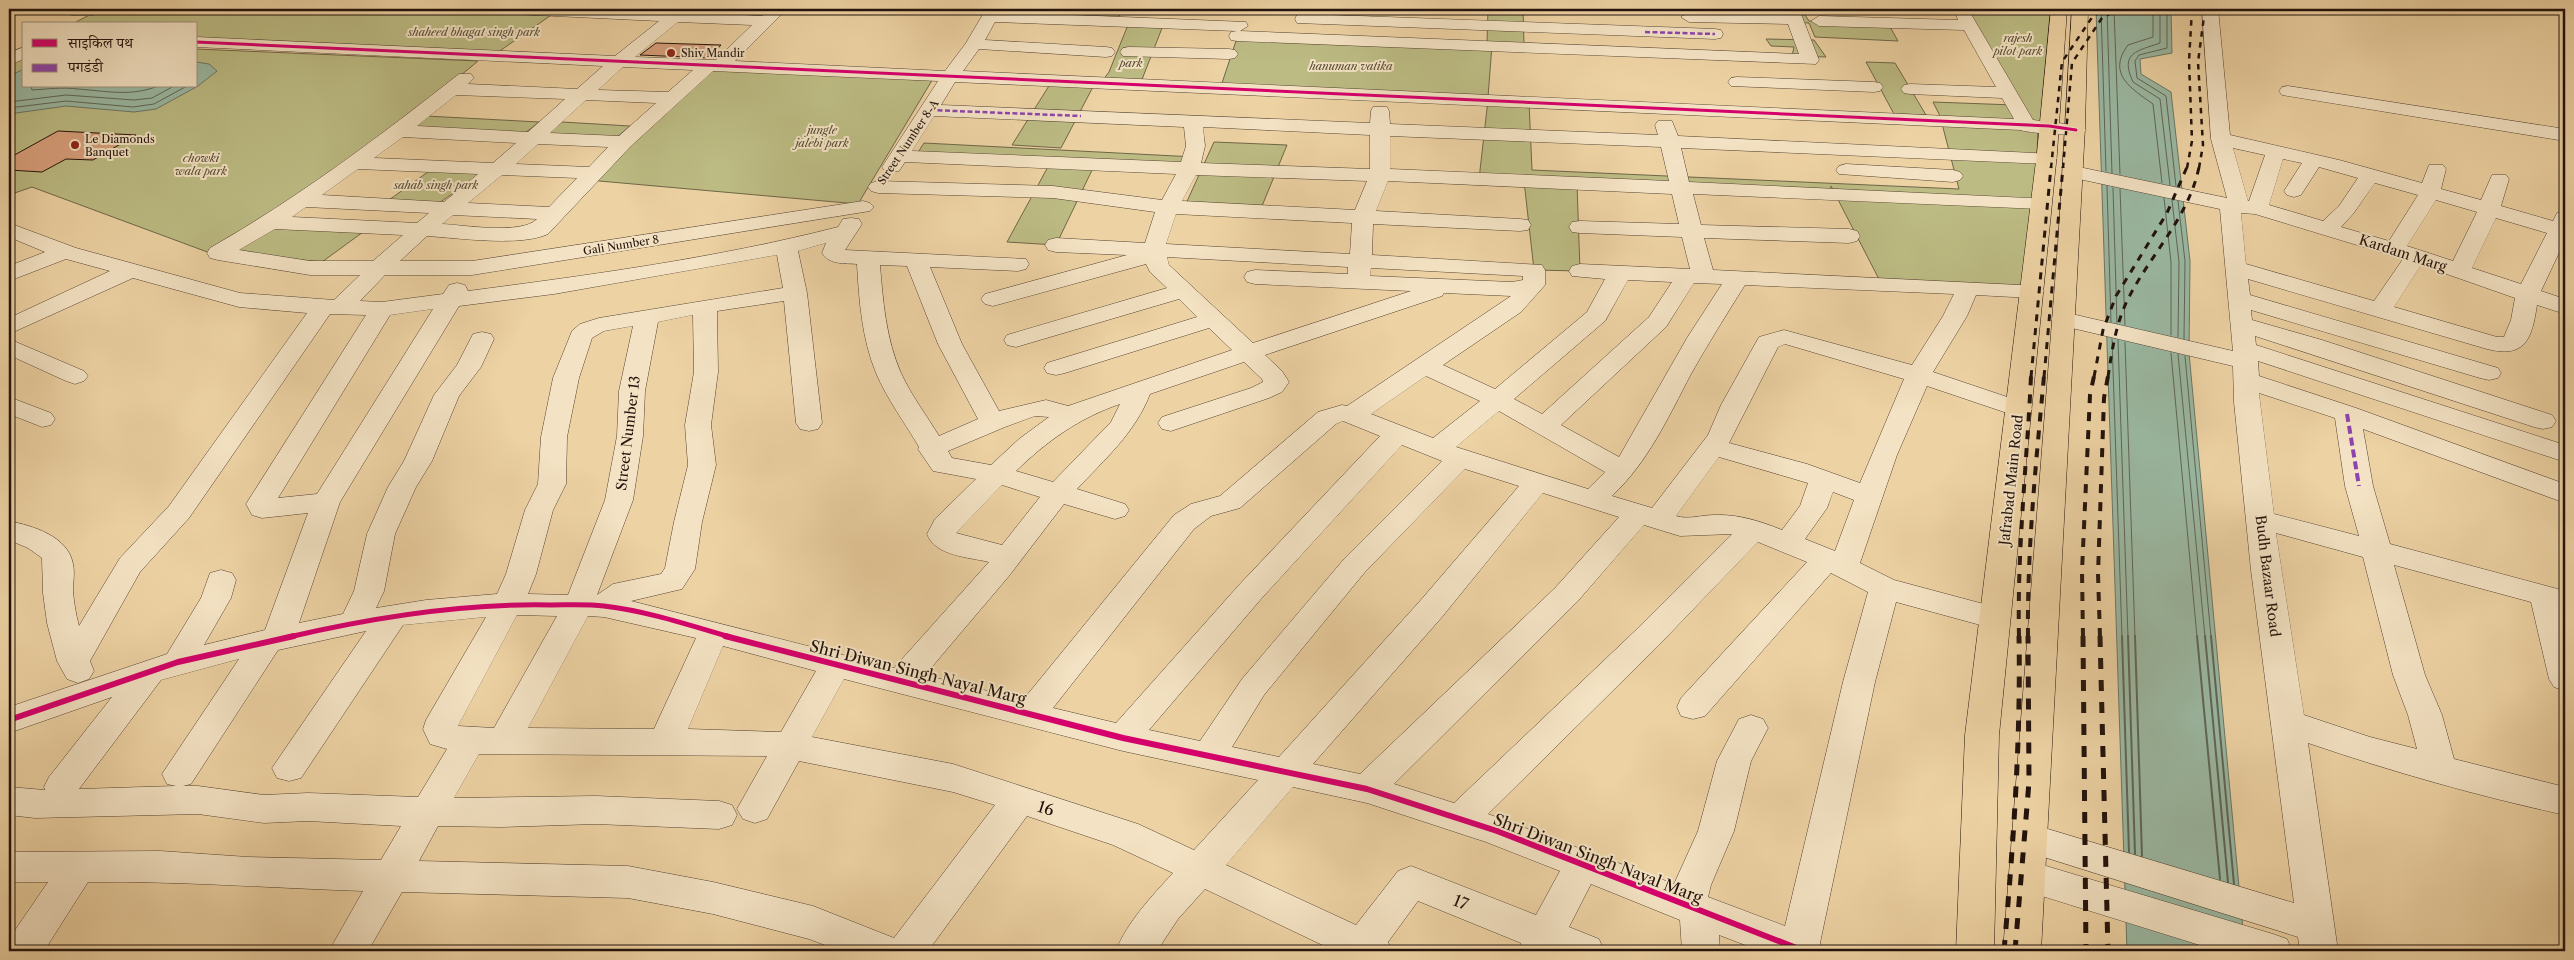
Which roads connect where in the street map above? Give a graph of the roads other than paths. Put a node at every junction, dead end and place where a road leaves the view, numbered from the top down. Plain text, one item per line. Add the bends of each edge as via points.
1 (62, 9) edge
2 (103, 9) edge
3 (513, 9) edge
4 (779, 9) edge
5 (1245, 9) edge
6 (1960, 9) edge
7 (2059, 9) edge
8 (2080, 9) edge
9 (2210, 9) edge
10 (558, 10) edge
11 (588, 11) edge
12 (679, 13) edge
13 (992, 13) edge
14 (1792, 14) edge
15 (1640, 15) dead end
16 (1394, 16) edge
17 (1667, 16) dead end
18 (1303, 19) dead end
19 (1819, 21) dead end
20 (75, 22) edge
21 (82, 22) edge
22 (765, 22) junction
23 (1145, 24) junction
24 (1970, 25) junction
25 (1239, 31) junction
26 (1645, 32) junction
27 (1715, 34) dead end
28 (198, 42) edge
29 (974, 44) junction
30 (1386, 44) junction
31 (22, 49) edge
32 (1106, 52) dead end
33 (1129, 52) junction
34 (22, 53) edge
35 (1229, 54) junction
36 (1650, 54) junction
37 (494, 55) junction
38 (9, 56) edge
39 (9, 60) edge
40 (619, 61) junction
41 (714, 65) junction
42 (1844, 73) dead end
43 (1735, 75) junction
44 (950, 76) junction
45 (1113, 84) junction
46 (1214, 88) junction
47 (1910, 89) dead end
48 (450, 90) junction
49 (2288, 91) dead end
50 (2009, 93) junction
51 (581, 94) junction
52 (1879, 94) dead end
53 (1380, 96) junction
54 (670, 98) junction
55 (1661, 109) junction
56 (930, 110) junction
57 (1748, 113) junction
58 (418, 116) junction
59 (552, 120) junction
60 (1193, 123) junction
61 (642, 125) junction
62 (2039, 127) junction
63 (1380, 128) junction
64 (2076, 130) junction
65 (399, 132) junction
66 (2565, 135) edge
67 (532, 138) junction
68 (2221, 139) junction
69 (624, 142) junction
70 (1669, 142) junction
71 (1836, 149) junction
72 (2276, 150) junction
73 (901, 156) junction
74 (2047, 158) junction
75 (2314, 160) junction
76 (354, 163) junction
77 (500, 167) junction
78 (2436, 168) dead end
79 (1188, 169) junction
80 (1846, 170) junction
81 (2074, 172) junction
82 (596, 173) junction
83 (1380, 175) junction
84 (1953, 176) dead end
85 (2370, 176) junction
86 (2499, 179) dead end
87 (878, 187) junction
88 (1681, 188) junction
89 (2294, 191) dead end
90 (2430, 192) junction
91 (1857, 196) junction
92 (299, 200) junction
93 (2041, 203) junction
94 (2243, 206) junction
95 (863, 207) junction
96 (1167, 207) junction
97 (446, 208) junction
98 (2489, 209) junction
99 (554, 214) junction
100 (1363, 217) junction
101 (271, 222) junction
102 (1520, 225) dead end
103 (2563, 226) edge
104 (1580, 227) dead end
105 (9, 229) edge
106 (2327, 229) junction
107 (421, 230) junction
108 (1692, 230) junction
109 (845, 232) junction
110 (1849, 236) dead end
111 (35, 239) junction
112 (1056, 245) dead end
113 (786, 247) junction
114 (9, 249) edge
115 (2394, 250) junction
116 (64, 252) junction
117 (1154, 252) junction
118 (2416, 256) junction
119 (868, 258) junction
120 (917, 261) junction
121 (1018, 264) dead end
122 (472, 268) junction
123 (2236, 268) junction
124 (378, 269) junction
125 (131, 270) junction
126 (1359, 271) junction
127 (1580, 271) dead end
128 (2459, 272) junction
129 (1620, 273) junction
130 (9, 274) edge
131 (1254, 277) dead end
132 (1695, 277) junction
133 (1737, 279) junction
134 (1534, 285) junction
135 (1447, 287) junction
136 (1968, 289) junction
137 (1182, 291) junction
138 (2032, 291) junction
139 (795, 293) junction
140 (2527, 295) junction
141 (992, 299) dead end
142 (450, 300) junction
143 (705, 306) junction
144 (2565, 307) edge
145 (331, 308) junction
146 (382, 309) junction
147 (2380, 310) junction
148 (646, 316) junction
149 (1214, 319) junction
150 (2063, 320) junction
151 (9, 327) edge
152 (482, 339) dead end
153 (1016, 340) dead end
154 (2243, 342) junction
155 (9, 346) edge
156 (1248, 353) junction
157 (1423, 366) junction
158 (1056, 368) dead end
159 (2490, 373) dead end
160 (1918, 375) junction
161 (75, 376) dead end
162 (1139, 389) junction
163 (1498, 400) junction
164 (9, 405) edge
165 (2018, 409) junction
166 (1351, 414) junction
167 (2347, 414) junction
168 (1068, 415) junction
169 (42, 419) dead end
170 (2543, 421) dead end
171 (808, 423) dead end
172 (994, 423) junction
173 (1171, 423) dead end
174 (1545, 426) junction
175 (1397, 434) junction
176 (1713, 448) junction
177 (931, 449) junction
178 (1448, 453) junction
179 (2565, 454) edge
180 (1623, 470) junction
181 (999, 475) junction
182 (1823, 480) junction
183 (1538, 481) junction
184 (1059, 492) junction
185 (2565, 494) edge
186 (1871, 496) junction
187 (1593, 499) junction
188 (326, 502) junction
189 (1115, 510) dead end
190 (1648, 517) junction
191 (2261, 520) junction
192 (1754, 529) junction
193 (9, 530) edge
194 (1787, 543) junction
195 (2377, 551) junction
196 (1009, 557) junction
197 (1835, 563) junction
198 (221, 580) dead end
199 (1884, 588) junction
200 (2555, 598) edge
201 (508, 604) junction
202 (591, 605) junction
203 (393, 616) junction
204 (1996, 618) junction
205 (354, 622) junction
206 (714, 632) junction
207 (274, 639) junction
208 (73, 661) junction
209 (836, 664) junction
210 (164, 666) junction
211 (2565, 679) edge
212 (902, 680) junction
213 (84, 694) junction
214 (1692, 707) dead end
215 (1031, 713) junction
216 (9, 720) edge
217 (2289, 723) junction
218 (1750, 728) dead end
219 (1123, 738) junction
220 (469, 740) junction
221 (504, 741) junction
222 (666, 742) junction
223 (790, 746) junction
224 (1209, 755) junction
225 (289, 768) dead end
226 (1286, 770) junction
227 (2440, 770) junction
228 (179, 774) dead end
229 (61, 787) dead end
230 (1367, 789) junction
231 (1019, 800) junction
232 (9, 801) edge
233 (2563, 806) edge
234 (755, 809) dead end
235 (428, 812) junction
236 (719, 815) dead end
237 (1460, 819) junction
238 (2028, 838) junction
239 (1583, 864) junction
240 (9, 867) edge
241 (78, 867) junction
242 (1199, 869) junction
243 (391, 875) junction
244 (2026, 876) junction
245 (1693, 909) junction
246 (2317, 939) edge
247 (1540, 943) edge
248 (1368, 949) edge
249 (1802, 950) edge
250 (23, 951) edge
251 (348, 951) edge
252 (884, 951) edge
253 (907, 951) edge
254 (1135, 951) edge
255 (1585, 951) edge
256 (1701, 951) edge
257 (1975, 951) edge
258 (2022, 951) edge
259 (2273, 951) edge

1 - 2 street
2 - 20 street
2 - 21 street
3 - 10 street
4 - 22 street
5 - 25 street
6 - 24 street
7 - 62 main road, Jafrabad Main Road
8 - 64 main road
9 - 68 street
10 - 11 street
11 - 12 street
12 - 22 street
12 - 40 street
13 - 23 street
13 - 29 street, Street Number 8-A
14 - 17 street
14 - 43 street via 1810,60
15 - 26 street
16 - 18 street
16 - 26 street
16 - 30 street
19 - 24 street
22 - 41 street
23 - 25 street
23 - 33 street
24 - 50 street
25 - 30 street
25 - 35 street
26 - 27 street
26 - 36 street
28 - 37 street
29 - 32 street
29 - 44 street, Street Number 8-A
30 - 36 street
31 - 38 street
33 - 35 street
33 - 45 street
34 - 39 street
35 - 46 street
36 - 43 street
37 - 40 street
37 - 48 street
40 - 41 street
40 - 51 street
41 - 44 street
41 - 54 street
42 - 43 street
43 - 52 street
43 - 57 street
44 - 45 street
44 - 56 street, Street Number 8-A
45 - 46 street
46 - 53 street
47 - 50 street
48 - 51 street
48 - 58 street
49 - 66 street
50 - 62 street
51 - 54 street
51 - 59 street
53 - 55 street
53 - 63 street
54 - 61 street
55 - 57 street
55 - 70 street
56 - 60 street
56 - 73 street, Street Number 8-A
57 - 62 street
58 - 59 street
58 - 65 street
59 - 61 street
59 - 67 street
60 - 63 street
60 - 79 street via 1196,149
61 - 69 street
62 - 64 street
62 - 74 main road, Jafrabad Main Road
63 - 70 street
63 - 83 street
64 - 81 main road
65 - 67 street
65 - 76 street
67 - 69 street
67 - 77 street
68 - 72 street
68 - 94 street
69 - 82 street
70 - 71 street
70 - 88 street
71 - 74 street
71 - 80 street
72 - 75 street
72 - 94 street
73 - 79 street
73 - 87 street, Street Number 8-A
74 - 93 main road, Jafrabad Main Road
75 - 85 street
75 - 89 street
76 - 77 street
76 - 92 street
77 - 82 street
77 - 97 street
78 - 90 street
79 - 83 street
79 - 96 street
80 - 84 street
80 - 91 street
81 - 94 street, Kardam Marg
81 - 150 main road
82 - 99 street
83 - 88 street
83 - 100 street
85 - 90 street
85 - 106 street via 2346,210
86 - 98 street
87 - 95 street, Street Number 8-A
87 - 96 street via 1053,192
88 - 91 street
88 - 108 street
90 - 98 street
90 - 115 street
91 - 93 street
92 - 97 street
92 - 101 street
93 - 138 main road, Jafrabad Main Road
94 - 106 street, Kardam Marg
94 - 123 street, Budh Bazaar Road via 2230,210
95 - 109 street, Street Number 8-A
95 - 122 street, Gali Number 8
96 - 100 street
96 - 117 street
97 - 99 street
97 - 107 street
98 - 103 street
98 - 128 street
99 - 107 street via 540,229 525,234
100 - 102 street
100 - 126 street
101 - 107 street
101 - 124 street, Gali Number 8 via 218,253 310,268
103 - 140 street
104 - 108 street
105 - 111 street
106 - 115 street, Kardam Marg
107 - 124 street
108 - 110 street
108 - 132 street
109 - 113 street
109 - 119 street, Street Number 8-A via 833,252 838,256
111 - 114 street
111 - 116 street
112 - 117 street
113 - 139 street
113 - 142 street via 554,287
115 - 118 street, Kardam Marg
116 - 125 street
116 - 130 street
117 - 126 street
117 - 137 street via 1158,267
117 - 141 street
118 - 128 street, Kardam Marg
118 - 147 street
119 - 120 street
119 - 177 street via 871,303 889,374
120 - 121 street
120 - 172 street via 934,310 974,392
122 - 124 street, Gali Number 8
122 - 142 street
123 - 147 street
123 - 154 street, Budh Bazaar Road
124 - 145 street
125 - 145 street via 239,300
125 - 151 street
126 - 131 street
126 - 134 street via 1534,270
126 - 135 street
127 - 129 street
128 - 140 street, Kardam Marg
129 - 132 street
129 - 163 street via 1597,316
132 - 133 street
132 - 174 street via 1658,322
133 - 136 street
133 - 180 street
134 - 135 street via 1512,289
134 - 157 street via 1513,307
135 - 156 street
136 - 138 street
136 - 160 street
137 - 149 street
137 - 153 street
138 - 165 main road, Jafrabad Main Road
139 - 143 street
139 - 171 street
140 - 144 street, Kardam Marg
140 - 147 street via 2523,320 2514,342 2510,344 2496,344
142 - 146 street
142 - 188 street
143 - 148 street
143 - 202 street via 706,372 698,426 702,465 680,569 671,582 624,591
145 - 146 street
145 - 208 street via 170,524 144,546 130,564
146 - 188 street via 260,504 262,509 272,509
148 - 201 street via 599,325 581,336 566,378 554,437 552,484 539,510 521,574
148 - 202 street, Street Number 13 via 632,391 630,436 619,500
149 - 156 street
149 - 158 street
150 - 154 street via 2202,351
150 - 238 main road
152 - 205 street via 469,367 447,395 381,534 369,591
154 - 159 street
154 - 167 street
154 - 170 street via 2313,344
154 - 179 street
154 - 191 street, Budh Bazaar Road
155 - 161 street
156 - 162 street
156 - 173 street via 1273,376 1276,382 1273,387
157 - 163 street
157 - 166 street
160 - 165 street
160 - 176 street via 1794,339 1774,339 1768,342 1757,360
160 - 186 street via 1884,455
162 - 168 street
162 - 184 street via 1121,427
163 - 174 street
163 - 178 street
164 - 169 street
165 - 204 main road, Jafrabad Main Road
166 - 175 street
166 - 215 street via 1327,418 1230,502 1201,510 1184,522
167 - 185 street
167 - 195 street via 2359,486
168 - 172 street via 1045,408
168 - 181 street via 1043,432
172 - 177 street
174 - 180 street
175 - 178 street
175 - 219 street via 1250,592
176 - 182 street
176 - 190 street
177 - 181 street via 943,465
178 - 183 street
178 - 224 street via 1253,687
180 - 187 street
181 - 184 street
181 - 196 street via 945,526 941,534 951,543
182 - 186 street
182 - 194 street via 1813,508
183 - 187 street
183 - 226 street via 1432,609
184 - 189 street
184 - 196 street
186 - 197 street
187 - 190 street
188 - 207 street
190 - 192 street via 1680,527 1729,524
190 - 230 street
191 - 195 street
191 - 217 street, Budh Bazaar Road
192 - 194 street
192 - 237 street via 1648,638
193 - 208 street via 42,543 53,552 58,563 58,592 65,634
194 - 197 street
195 - 200 street
195 - 227 street via 2409,675 2425,715
196 - 212 street
197 - 199 street
197 - 214 street
198 - 210 street via 216,598
199 - 204 street
199 - 249 street via 1857,691
200 - 211 street
201 - 202 street, Shri Diwan Singh Nayal Marg
201 - 203 street, Shri Diwan Singh Nayal Marg
201 - 220 street, 16 via 440,729 442,735
202 - 206 street, Shri Diwan Singh Nayal Marg via 662,618
202 - 221 street, Street Number 13
203 - 205 street, Shri Diwan Singh Nayal Marg
203 - 225 street
204 - 257 main road, Jafrabad Main Road via 1982,735
205 - 207 street, Shri Diwan Singh Nayal Marg
206 - 209 street, Shri Diwan Singh Nayal Marg
206 - 222 street
207 - 210 street, Shri Diwan Singh Nayal Marg
207 - 228 street
208 - 213 street via 81,676
209 - 212 street, Shri Diwan Singh Nayal Marg
209 - 223 street
210 - 213 street, Shri Diwan Singh Nayal Marg
210 - 229 street
212 - 215 street, Shri Diwan Singh Nayal Marg
213 - 216 street, Shri Diwan Singh Nayal Marg
215 - 219 street, Shri Diwan Singh Nayal Marg
217 - 227 street
217 - 246 street, Budh Bazaar Road
218 - 245 street via 1734,761 1716,831 1692,885
219 - 224 street, Shri Diwan Singh Nayal Marg
220 - 221 street, 16
220 - 235 street
221 - 222 street, 16
222 - 223 street, 16 via 752,742
223 - 231 street, 16 via 953,778
223 - 234 street
224 - 226 street, Shri Diwan Singh Nayal Marg
226 - 230 street, Shri Diwan Singh Nayal Marg
226 - 242 street
227 - 233 street
230 - 237 street, Shri Diwan Singh Nayal Marg
231 - 242 street, 16 via 1125,834
231 - 253 street
232 - 235 street via 74,804 198,800 264,809 308,807
235 - 236 street via 596,810
235 - 243 street
237 - 239 street, Shri Diwan Singh Nayal Marg
238 - 244 main road
238 - 246 street
239 - 245 street, Shri Diwan Singh Nayal Marg
239 - 247 street
240 - 241 street
241 - 243 street via 160,866 248,872
241 - 250 street
242 - 248 street, 16
242 - 254 street via 1165,908
243 - 251 street
243 - 252 street via 550,878 648,885 814,923
244 - 258 main road
244 - 259 street
245 - 249 street, Shri Diwan Singh Nayal Marg
245 - 256 street
247 - 248 street, 17 via 1411,882
247 - 255 street, 17

